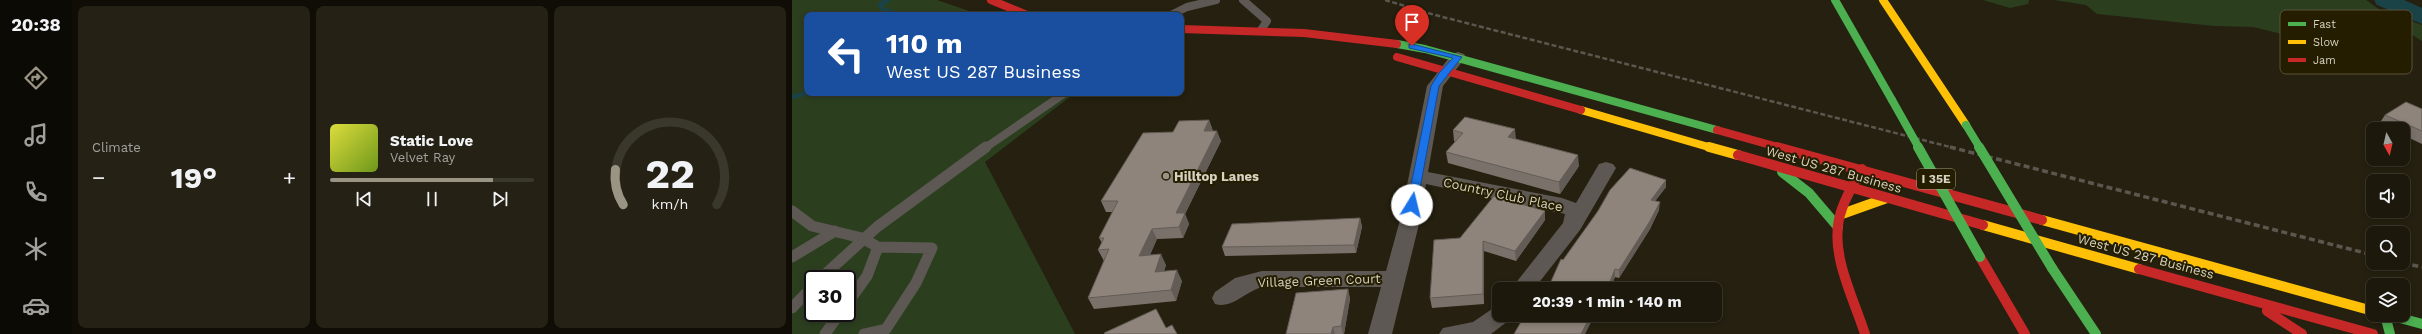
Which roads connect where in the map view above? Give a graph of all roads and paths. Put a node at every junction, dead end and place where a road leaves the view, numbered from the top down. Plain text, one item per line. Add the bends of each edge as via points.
1 (991, 0) edge
2 (1216, 0) edge
3 (1243, 0) edge
4 (1835, 0) edge
5 (1883, 0) edge
6 (1020, 12) edge
7 (1176, 12) edge
8 (1184, 29) edge
9 (1261, 30) junction
10 (1335, 38) junction
11 (1375, 51) dead end
12 (1390, 55) dead end
13 (1452, 64) junction
14 (1061, 96) edge
15 (1758, 160) junction
16 (1606, 168) dead end
17 (1862, 169) junction
18 (1417, 176) junction
19 (1851, 188) junction
20 (1887, 198) junction
21 (792, 210) edge
22 (1842, 214) junction
23 (1573, 225) junction
24 (1838, 227) junction
25 (835, 231) junction
26 (862, 238) junction
27 (878, 247) junction
28 (792, 257) edge
29 (829, 270) edge
30 (1993, 278) junction
31 (1394, 279) junction
32 (1528, 282) edge
33 (2214, 288) junction
34 (856, 291) edge
35 (804, 295) edge
36 (1223, 298) dead end
37 (792, 308) edge
38 (2366, 309) edge
39 (2006, 320) dead end
40 (1492, 321) edge
41 (2410, 321) edge
42 (834, 322) edge
43 (2387, 322) edge
44 (2422, 324) edge
45 (825, 334) edge
46 (864, 334) edge
47 (1380, 334) edge
48 (1451, 334) edge
49 (1865, 334) edge
50 (2026, 334) edge
51 (2096, 334) edge
52 (2302, 334) edge
53 (2373, 334) edge
54 (2390, 334) edge

1 - 6 main road
2 - 7 lane via 1191,5
3 - 9 lane via 1267,21
4 - 30 main road, I 35E, bridge
5 - 51 main road, bridge via 1966,125 2052,268
8 - 9 main road, West US 287 Business
9 - 10 main road, West US 287 Business
10 - 11 main road, West US 287 Business
10 - 13 main road, West US 287 Business via 1373,39
12 - 13 main road, West US 287 Business
13 - 15 main road, West US 287 Business
13 - 17 main road, West US 287 Business
13 - 18 street via 1435,86
14 - 26 lane via 944,176
15 - 19 main road, West US 287 Business
15 - 24 main road via 1796,182
16 - 23 street, Country Club Place
17 - 19 main road
17 - 38 main road, West US 287 Business
18 - 23 street, Country Club Place via 1562,206 1574,210 1576,216
18 - 31 street via 1410,220
19 - 20 main road, West US 287 Business
19 - 22 main road
20 - 22 main road
20 - 33 main road, West US 287 Business
21 - 25 lane via 812,226
22 - 24 main road
23 - 32 street, Country Club Place
24 - 49 main road via 1843,258
25 - 26 lane
25 - 28 lane
26 - 27 lane
26 - 29 lane
27 - 34 lane via 867,276
27 - 46 lane via 932,248 916,284 886,329
30 - 39 main road
30 - 50 main road, I 35E
31 - 36 street, Village Green Court via 1262,279 1243,284
31 - 47 street
33 - 52 main road via 2264,309
33 - 53 main road, West US 287 Business
35 - 37 lane
40 - 48 street via 1479,330
41 - 44 main road
42 - 45 lane
43 - 54 main road

